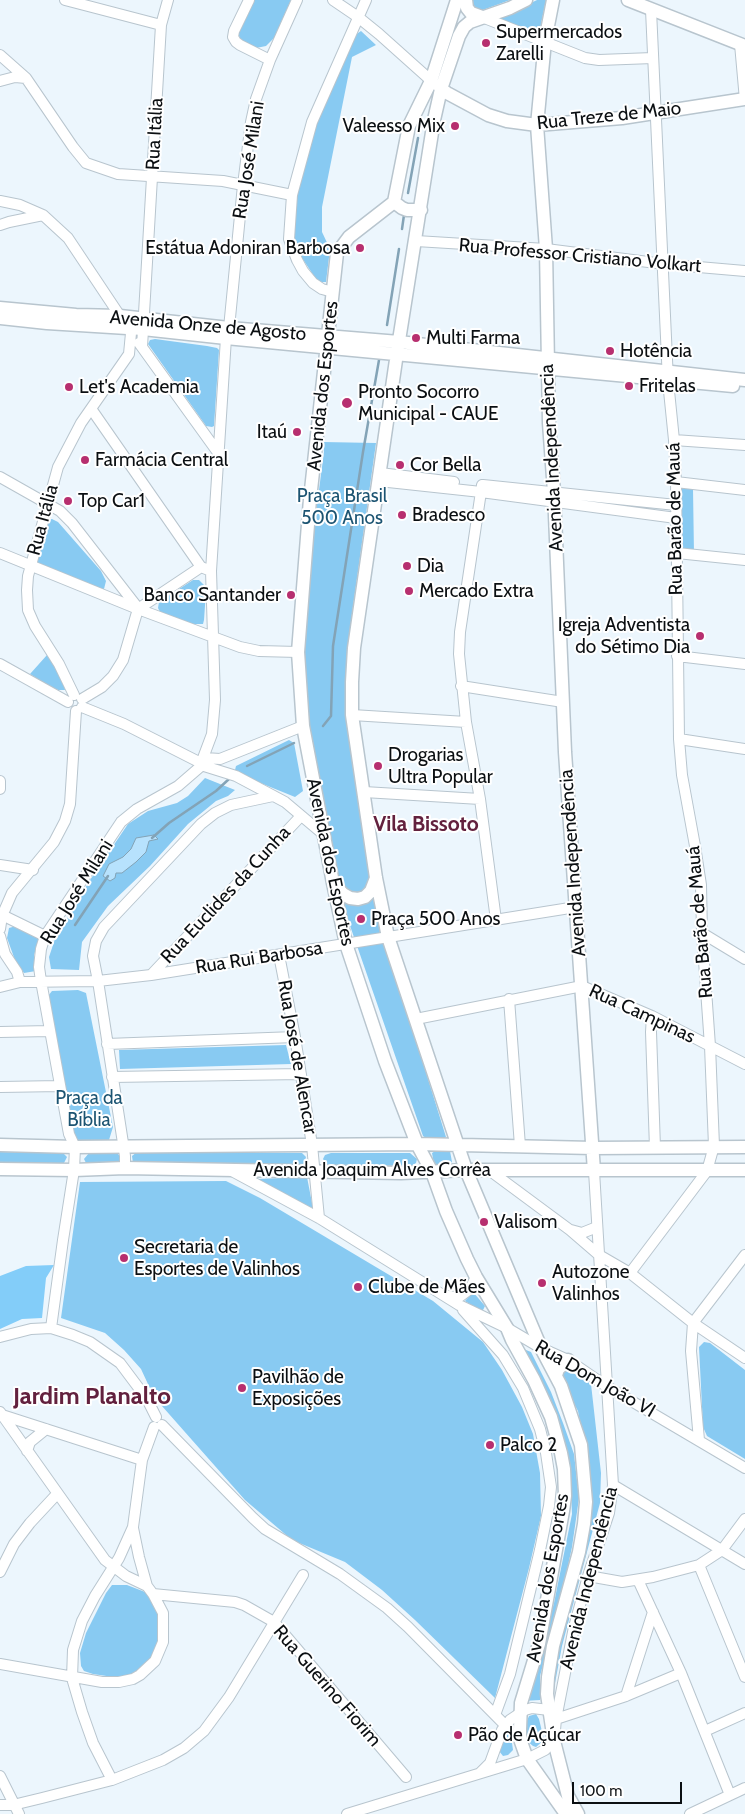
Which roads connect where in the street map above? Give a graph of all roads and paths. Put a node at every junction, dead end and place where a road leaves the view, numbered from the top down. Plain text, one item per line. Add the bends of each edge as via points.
1 (65, 0) edge
2 (168, 0) edge
3 (249, 0) edge
4 (297, 0) edge
5 (334, 0) edge
6 (366, 0) edge
7 (457, 0) edge
8 (466, 0) edge
9 (526, 0) edge
10 (553, 0) edge
11 (628, 0) edge
12 (651, 10) junction
13 (358, 17) junction
14 (482, 17) junction
15 (161, 25) junction
16 (545, 41) junction
17 (742, 45) edge
18 (653, 58) junction
19 (1, 60) edge
20 (270, 60) junction
21 (26, 78) junction
22 (0, 81) edge
23 (431, 81) junction
24 (441, 89) junction
25 (745, 100) edge
26 (657, 112) junction
27 (537, 125) junction
28 (152, 178) junction
29 (242, 185) junction
30 (292, 195) junction
31 (0, 201) edge
32 (394, 202) junction
33 (421, 210) junction
34 (43, 215) junction
35 (0, 225) edge
36 (416, 241) junction
37 (546, 250) junction
38 (664, 264) junction
39 (745, 271) edge
40 (333, 292) junction
41 (0, 308) edge
42 (120, 316) junction
43 (0, 318) edge
44 (136, 327) junction
45 (228, 333) junction
46 (328, 342) junction
47 (142, 347) junction
48 (398, 348) junction
49 (128, 354) junction
50 (547, 364) junction
51 (668, 376) junction
52 (745, 380) edge
53 (745, 387) edge
54 (92, 410) junction
55 (674, 440) junction
56 (745, 445) edge
57 (219, 454) junction
58 (0, 477) edge
59 (379, 477) junction
60 (676, 482) junction
61 (481, 488) junction
62 (745, 490) edge
63 (554, 496) junction
64 (47, 503) junction
65 (676, 505) junction
66 (676, 518) junction
67 (0, 553) edge
68 (677, 553) junction
69 (745, 560) edge
70 (31, 564) junction
71 (201, 567) junction
72 (211, 571) junction
73 (115, 579) junction
74 (103, 594) junction
75 (138, 609) junction
76 (212, 637) junction
77 (298, 652) junction
78 (677, 656) junction
79 (0, 664) edge
80 (745, 664) edge
81 (461, 686) junction
82 (564, 702) junction
83 (76, 703) junction
84 (352, 715) junction
85 (466, 722) junction
86 (303, 726) junction
87 (679, 739) junction
88 (745, 749) edge
89 (235, 754) junction
90 (202, 762) junction
91 (236, 776) junction
92 (0, 781) edge
93 (0, 789) edge
94 (364, 792) junction
95 (273, 796) junction
96 (480, 799) junction
97 (301, 816) junction
98 (323, 834) junction
99 (0, 865) edge
100 (33, 870) junction
101 (376, 878) junction
102 (333, 883) junction
103 (576, 907) junction
104 (1, 915) edge
105 (496, 920) junction
106 (0, 929) edge
107 (702, 933) junction
108 (0, 936) edge
109 (45, 936) junction
110 (388, 937) junction
111 (346, 944) junction
112 (279, 956) junction
113 (745, 959) edge
114 (151, 975) junction
115 (41, 981) junction
116 (98, 981) junction
117 (20, 982) junction
118 (582, 986) junction
119 (0, 987) edge
120 (509, 999) junction
121 (652, 1016) junction
122 (416, 1019) junction
123 (50, 1031) junction
124 (0, 1032) edge
125 (295, 1037) junction
126 (107, 1044) junction
127 (710, 1046) junction
128 (745, 1064) edge
129 (301, 1074) junction
130 (112, 1077) junction
131 (60, 1086) junction
132 (0, 1087) edge
133 (417, 1144) junction
134 (0, 1145) edge
135 (123, 1145) junction
136 (312, 1145) junction
137 (458, 1145) junction
138 (520, 1146) junction
139 (714, 1146) junction
140 (75, 1147) junction
141 (745, 1147) edge
142 (593, 1148) junction
143 (655, 1148) junction
144 (125, 1168) junction
145 (0, 1169) edge
146 (74, 1170) junction
147 (230, 1170) junction
148 (314, 1170) junction
149 (466, 1170) junction
150 (489, 1170) junction
151 (745, 1170) edge
152 (594, 1171) junction
153 (707, 1171) junction
154 (432, 1172) junction
155 (320, 1218) junction
156 (597, 1228) junction
157 (570, 1230) junction
158 (745, 1255) edge
159 (599, 1256) junction
160 (630, 1273) junction
161 (476, 1277) junction
162 (442, 1295) junction
163 (458, 1305) junction
164 (528, 1318) junction
165 (693, 1323) junction
166 (51, 1328) junction
167 (507, 1328) junction
168 (0, 1337) edge
169 (541, 1348) junction
170 (745, 1358) edge
171 (568, 1360) junction
172 (556, 1375) junction
173 (606, 1386) junction
174 (1, 1414) edge
175 (157, 1423) junction
176 (46, 1429) junction
177 (699, 1440) junction
178 (27, 1451) junction
179 (142, 1460) junction
180 (745, 1468) edge
181 (613, 1485) junction
182 (57, 1494) junction
183 (745, 1519) edge
184 (133, 1527) junction
185 (722, 1550) junction
186 (3, 1555) edge
187 (745, 1564) edge
188 (700, 1565) junction
189 (114, 1568) junction
190 (0, 1572) edge
191 (303, 1576) dead end
192 (588, 1576) junction
193 (638, 1580) junction
194 (150, 1590) junction
195 (653, 1612) junction
196 (274, 1622) junction
197 (0, 1664) edge
198 (681, 1673) junction
199 (745, 1677) edge
200 (72, 1678) junction
201 (626, 1696) junction
202 (520, 1713) junction
203 (745, 1713) edge
204 (553, 1714) junction
205 (495, 1715) junction
206 (505, 1725) junction
207 (705, 1731) junction
208 (554, 1741) junction
209 (494, 1754) junction
210 (527, 1759) junction
211 (505, 1766) junction
212 (479, 1774) junction
213 (0, 1776) edge
214 (406, 1777) dead end
215 (112, 1780) junction
216 (745, 1788) edge
217 (730, 1794) junction
218 (0, 1806) edge
219 (16, 1809) edge
220 (347, 1814) edge
221 (566, 1814) edge
222 (578, 1814) edge
223 (690, 1814) edge

1 - 15 street
2 - 15 street, Rua Itália
3 - 20 street via 233,37 240,46
4 - 20 street, Rua José Milani
5 - 13 street, Rua Treze de Maio
6 - 13 street
7 - 23 main road
8 - 14 main road via 471,12
9 - 14 main road, Avenida dos Esportes
10 - 16 main road, Avenida Independência
11 - 12 main road
12 - 17 main road
12 - 18 street, Rua Barão de Mauá
13 - 23 street, Rua Treze de Maio
13 - 30 street via 312,122
14 - 16 street
14 - 24 main road, Avenida dos Esportes via 470,22 462,32
15 - 28 street, Rua Itália
16 - 18 street via 585,58
16 - 27 main road, Avenida Independência
17 - 25 street
18 - 26 street, Rua Barão de Mauá
19 - 21 street
20 - 29 street, Rua José Milani via 256,99
21 - 22 street
21 - 28 street via 86,163 118,174
23 - 24 street, Rua Treze de Maio
23 - 32 main road via 409,126
24 - 27 main road, Rua Treze de Maio via 488,115
24 - 33 main road, Avenida dos Esportes
25 - 26 main road, Rua Treze de Maio
26 - 27 main road, Rua Treze de Maio
26 - 38 street, Rua Barão de Mauá
27 - 37 main road, Avenida Independência
28 - 29 street via 224,181
28 - 44 street, Rua Itália
29 - 30 street
29 - 45 street, Rua José Milani
30 - 40 street via 289,239 296,260 314,283
31 - 34 street
32 - 33 main road via 408,210
32 - 40 main road, Avenida dos Esportes via 342,244 337,253
33 - 36 main road, Avenida dos Esportes
34 - 35 street
34 - 42 street via 68,238
36 - 37 street, Rua Professor Cristiano Volkart
36 - 48 main road, Avenida dos Esportes
37 - 38 street, Rua Professor Cristiano Volkart
37 - 50 main road, Avenida Independência
38 - 39 street, Rua Professor Cristiano Volkart
38 - 51 street, Rua Barão de Mauá
40 - 46 main road, Avenida dos Esportes
41 - 42 main road, Avenida Onze de Agosto
42 - 44 main road, Avenida Onze de Agosto
43 - 44 main road, Avenida Onze de Agosto
44 - 45 main road, Avenida Onze de Agosto
44 - 47 street
44 - 49 street
45 - 46 main road, Avenida Onze de Agosto
45 - 57 street, Rua José Milani
46 - 48 main road, Avenida Onze de Agosto
46 - 77 main road, Avenida dos Esportes via 310,499
47 - 49 street
47 - 57 street
48 - 50 main road, Avenida Onze de Agosto
48 - 59 main road, Avenida dos Esportes
49 - 54 street, Rua Itália
50 - 51 main road, Avenida Onze de Agosto via 607,374
50 - 63 main road, Avenida Independência
51 - 52 main road, Avenida Onze de Agosto
51 - 53 main road, Avenida Onze de Agosto
51 - 55 street, Rua Barão de Mauá
54 - 64 street, Rua Itália via 81,423 58,467
54 - 71 street
55 - 56 street
55 - 60 street, Rua Barão de Mauá
57 - 72 street, Rua José Milani
58 - 64 street
59 - 61 street
59 - 84 main road, Avenida dos Esportes via 354,648
60 - 62 street
60 - 65 street, Rua Barão de Mauá
61 - 63 street
61 - 81 street via 460,632
63 - 65 street
63 - 66 street
63 - 82 main road, Avenida Independência
64 - 70 street, Rua Itália
64 - 73 street via 72,523
65 - 66 street, Rua Barão de Mauá
66 - 68 street, Rua Barão de Mauá
67 - 70 street
68 - 69 street
68 - 78 street, Rua Barão de Mauá
70 - 74 street
70 - 83 street, Rua Itália via 28,610 59,664
71 - 72 street
71 - 75 street
72 - 76 street, Rua José Milani
73 - 74 street via 113,586
73 - 75 street
74 - 75 street
75 - 76 street
75 - 83 street via 124,660 114,676
76 - 77 street via 249,649
76 - 90 street, Rua José Milani via 212,734
77 - 86 main road, Avenida dos Esportes
78 - 80 street
78 - 87 street, Rua Barão de Mauá
79 - 83 street
81 - 82 street
81 - 85 street
82 - 103 main road, Avenida Independência
83 - 90 street
83 - 100 street, Rua Itália via 70,804 66,821
84 - 85 street
84 - 94 main road, Avenida dos Esportes
85 - 96 street
86 - 89 street
86 - 98 main road, Avenida dos Esportes
87 - 88 street
87 - 107 street, Rua Barão de Mauá via 700,885
89 - 90 street
89 - 91 street via 230,767
90 - 91 street
90 - 109 street, Rua José Milani via 178,786 121,822
91 - 95 street
92 - 93 street
94 - 96 street
94 - 101 main road, Avenida dos Esportes
95 - 97 street
95 - 116 street via 231,805 214,813 194,831 104,927 96,941 93,956
96 - 105 street
97 - 98 street
97 - 114 street, Rua Euclides da Cunha
98 - 102 main road, Avenida dos Esportes
99 - 100 street
100 - 104 street, Rua Itália via 12,893
101 - 102 main road via 366,897 358,899 342,894
101 - 110 main road, Avenida dos Esportes
102 - 111 main road, Avenida dos Esportes
103 - 105 street, Rua Rui Barbosa
103 - 118 main road, Avenida Independência
104 - 106 street, Rua Itália
104 - 109 street
105 - 110 street, Rua Rui Barbosa
107 - 113 street
107 - 127 street, Rua Barão de Mauá
108 - 117 street via 5,954
109 - 115 street, Rua José Milani via 40,949
110 - 111 street, Rua Rui Barbosa
110 - 122 main road, Avenida dos Esportes
111 - 112 street, Rua Rui Barbosa
111 - 133 main road, Avenida dos Esportes
112 - 114 street, Rua Rui Barbosa
112 - 125 street, Rua José de Alencar
114 - 116 street, Rua Rui Barbosa
115 - 116 street, Rua Rui Barbosa
115 - 117 street, Rua Rui Barbosa
115 - 123 street, Rua José Milani
116 - 126 street
117 - 119 street, Rua Rui Barbosa
118 - 120 street, Rua Campinas
118 - 121 street, Rua Campinas
118 - 142 main road, Avenida Independência
120 - 122 street, Rua Campinas
120 - 138 street
121 - 127 street, Rua Campinas
121 - 143 street
122 - 137 main road, Avenida dos Esportes
123 - 124 street
123 - 131 street, Rua José Milani
125 - 126 street
125 - 129 street, Rua José de Alencar
126 - 130 street
127 - 128 street, Rua Campinas
127 - 139 street, Rua Barão de Mauá
129 - 130 street
129 - 136 street, Rua José de Alencar
130 - 135 street
131 - 132 street
131 - 140 street, Rua José Milani via 69,1134
133 - 136 main road, Avenida Joaquim Alves Corrêa
133 - 137 main road, Avenida Joaquim Alves Corrêa
133 - 154 main road, Avenida dos Esportes
134 - 140 main road, Avenida Joaquim Alves Corrêa
135 - 136 main road, Avenida Joaquim Alves Corrêa
135 - 140 main road, Avenida Joaquim Alves Corrêa
135 - 144 street
136 - 148 street, Rua José de Alencar
137 - 138 main road, Avenida Joaquim Alves Corrêa
137 - 149 main road, Avenida dos Esportes
138 - 142 main road, Avenida Joaquim Alves Corrêa
139 - 141 main road, Avenida Joaquim Alves Corrêa
139 - 143 main road, Avenida Joaquim Alves Corrêa
139 - 153 street, Rua Barão de Mauá
140 - 146 street
142 - 143 main road, Avenida Joaquim Alves Corrêa
142 - 152 main road, Avenida Independência
144 - 146 main road, Avenida Joaquim Alves Corrêa
144 - 147 main road, Avenida Joaquim Alves Corrêa
145 - 146 main road, Avenida Joaquim Alves Corrêa
146 - 166 street
147 - 148 main road, Avenida Joaquim Alves Corrêa
147 - 155 street, Rua Dom João VI
148 - 154 main road, Avenida Joaquim Alves Corrêa
148 - 155 street, Rua José de Alencar
149 - 150 main road, Avenida Joaquim Alves Corrêa
149 - 154 main road, Avenida Joaquim Alves Corrêa
149 - 164 main road, Avenida dos Esportes
150 - 152 main road, Avenida Joaquim Alves Corrêa
150 - 157 street
151 - 153 main road, Avenida Joaquim Alves Corrêa
152 - 153 main road, Avenida Joaquim Alves Corrêa
152 - 156 street, Avenida Independência
153 - 160 street
154 - 161 main road, Avenida dos Esportes
155 - 162 street, Rua Dom João VI
156 - 157 street via 582,1233
156 - 159 street, Avenida Independência
157 - 159 street
158 - 165 street
159 - 160 street
159 - 173 street, Avenida Independência
160 - 165 street
161 - 162 street via 470,1289 458,1298
161 - 167 main road, Avenida dos Esportes
162 - 163 street, Rua Dom João VI
163 - 167 street, Rua Dom João VI
163 - 205 street via 503,1354 522,1388 540,1429 551,1487 540,1550 510,1674
164 - 167 main road
164 - 169 main road, Avenida dos Esportes
165 - 170 street
165 - 177 street via 691,1351
166 - 168 street
166 - 175 street via 90,1342 120,1363 142,1392
167 - 169 street, Rua Dom João VI
167 - 202 main road, Avenida dos Esportes via 551,1417 564,1478 563,1511 539,1644
169 - 171 street, Rua Dom João VI
169 - 172 main road, Avenida dos Esportes
171 - 172 main road
171 - 173 street, Rua Dom João VI
172 - 204 main road, Avenida dos Esportes via 581,1445 586,1502 579,1552 553,1646 548,1677
173 - 177 street, Rua Dom João VI
173 - 181 street, Avenida Independência
174 - 176 street
174 - 178 street, Rua Guerino Fiorim
175 - 179 street
175 - 205 street via 259,1524 340,1574 387,1608
176 - 178 street via 30,1442
176 - 179 street
177 - 180 street, Rua Dom João VI
178 - 182 street, Rua Guerino Fiorim
179 - 184 street
181 - 185 street
181 - 192 street, Avenida Independência via 609,1513
182 - 186 street
182 - 189 street, Rua Guerino Fiorim
183 - 185 street
184 - 189 street
184 - 194 street via 138,1557
185 - 187 street
185 - 188 street
186 - 190 street
188 - 193 street
188 - 199 street
189 - 194 street, Rua Guerino Fiorim
189 - 200 street via 82,1621 73,1650
191 - 196 street
192 - 193 street via 622,1582
192 - 204 street, Avenida Independência
193 - 195 street
194 - 196 street, Rua Guerino Fiorim via 234,1602
194 - 200 street via 164,1620 163,1642 155,1661 140,1675 119,1682
195 - 198 street
195 - 201 street
196 - 214 street, Rua Guerino Fiorim
196 - 215 street via 229,1697 204,1731 163,1760
197 - 200 street
198 - 201 street
198 - 207 street
200 - 215 street via 86,1725
201 - 204 street
202 - 204 street via 532,1708
202 - 206 street
202 - 210 main road, Avenida dos Esportes via 520,1739
203 - 207 street
204 - 208 main road, Avenida dos Esportes
205 - 206 street
206 - 209 street
207 - 217 street
208 - 210 street
208 - 222 main road, Avenida dos Esportes via 568,1796
209 - 211 street
209 - 212 street
210 - 211 street
210 - 221 main road, Avenida dos Esportes
211 - 212 street
212 - 220 street
213 - 219 street
215 - 219 street
216 - 217 street
217 - 223 street
218 - 219 street

